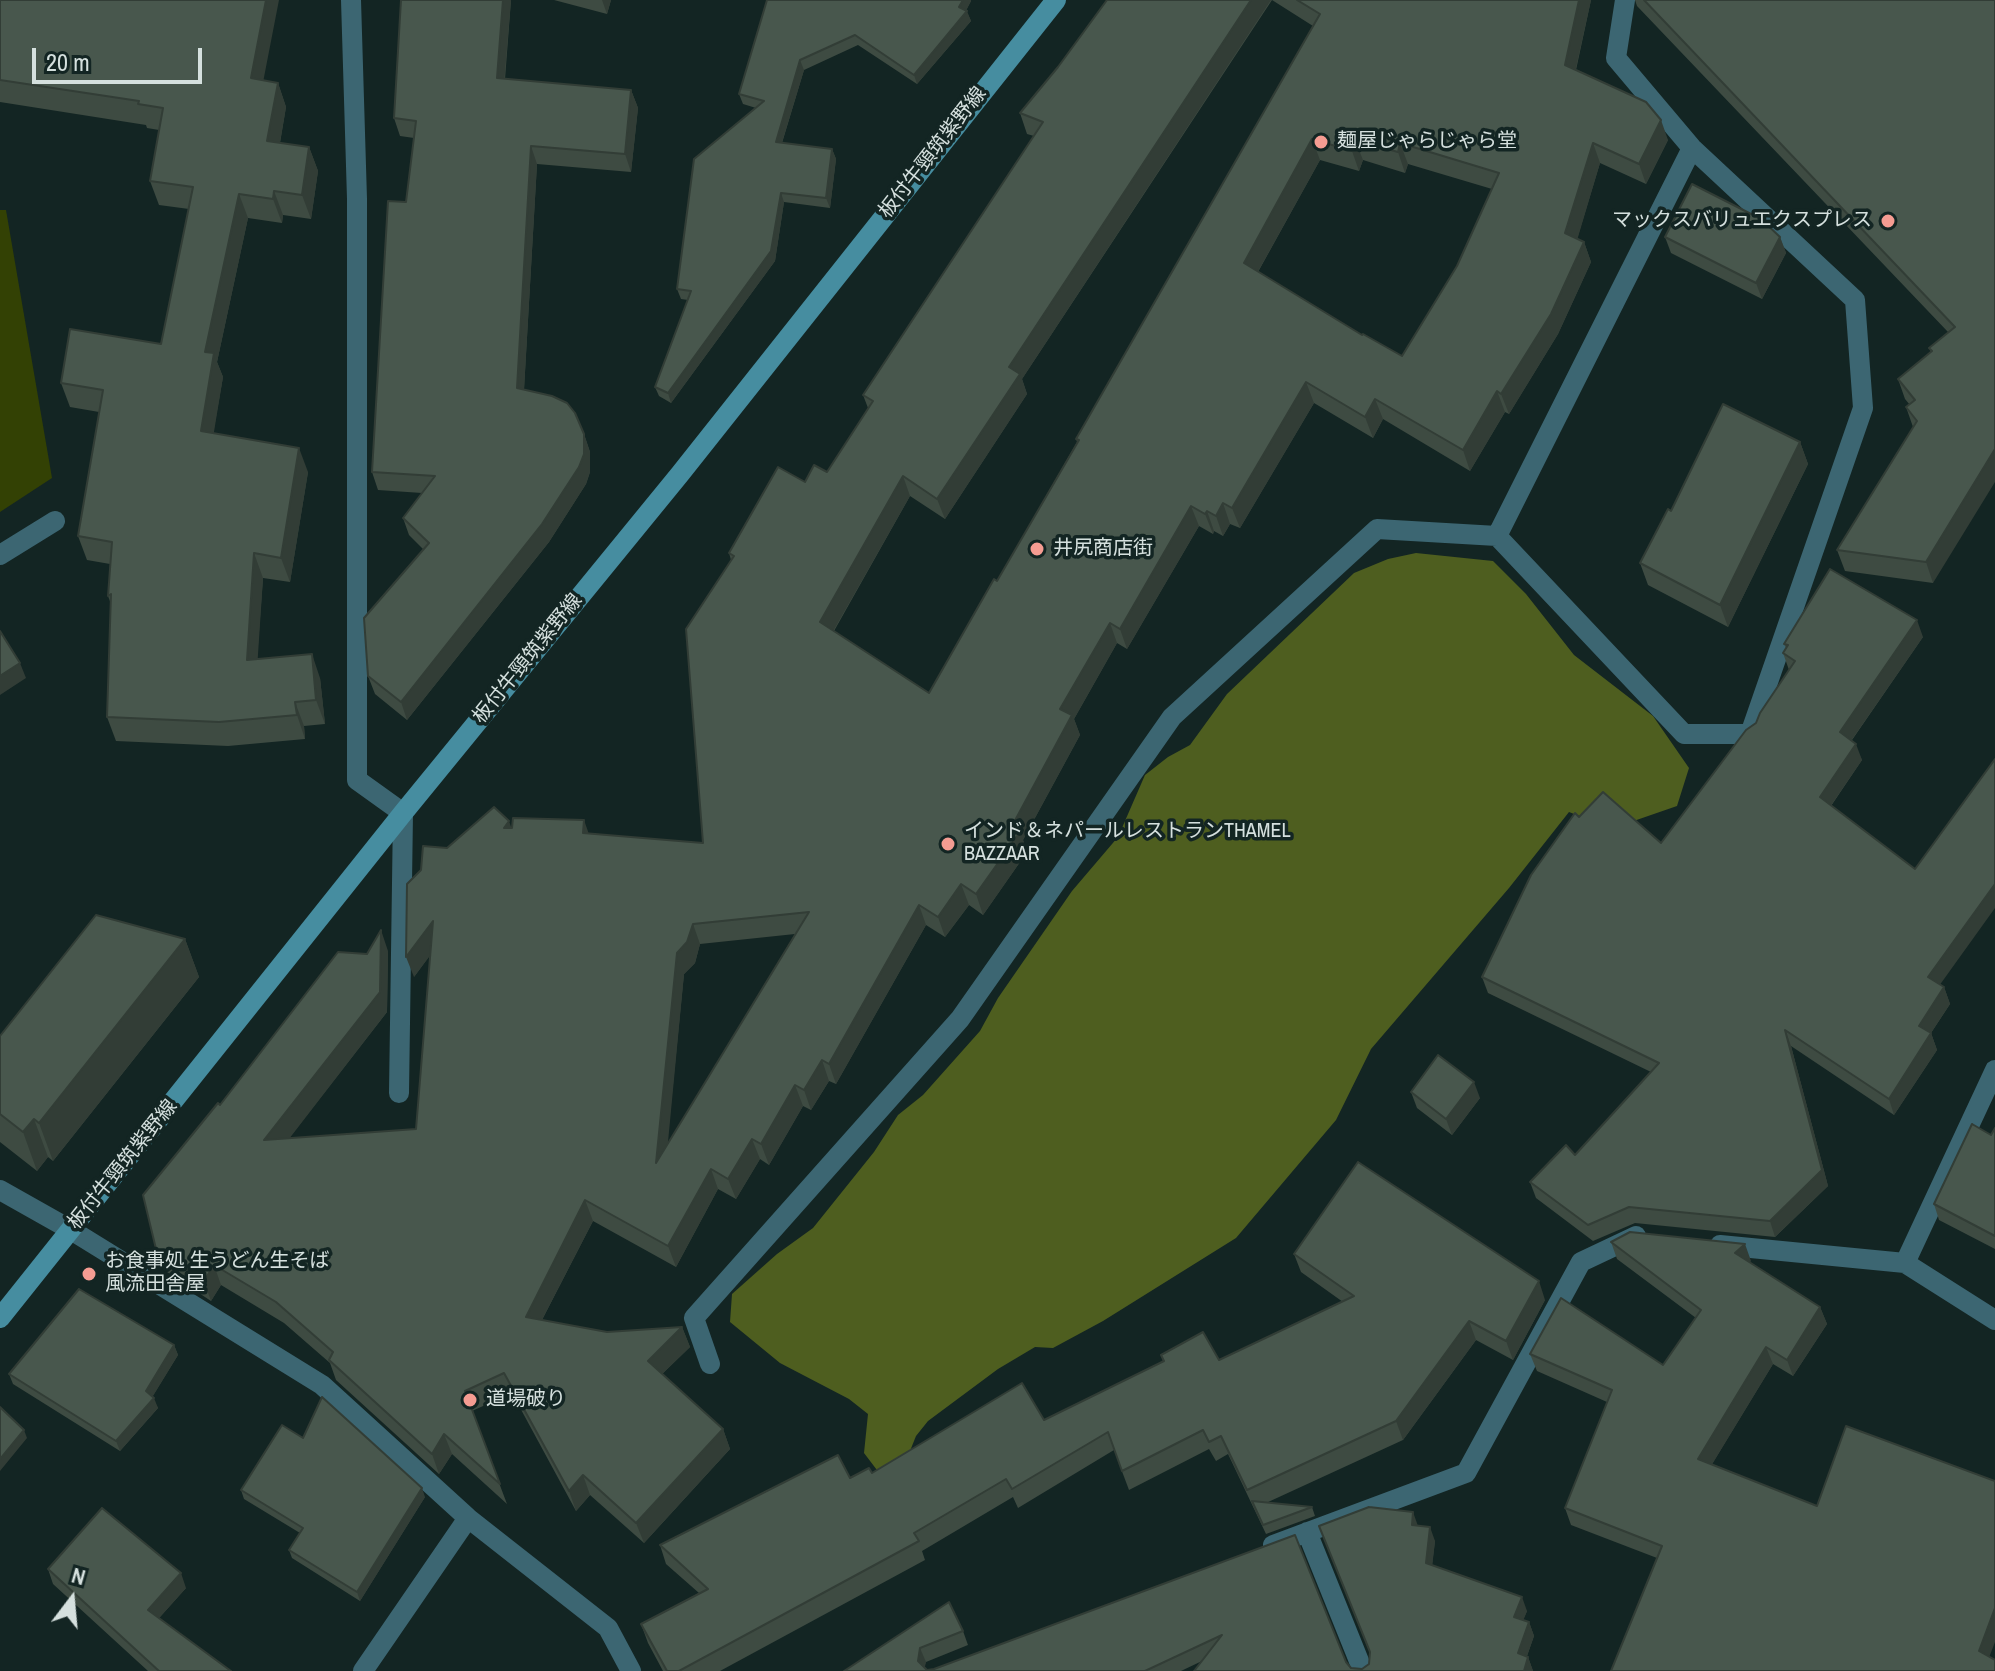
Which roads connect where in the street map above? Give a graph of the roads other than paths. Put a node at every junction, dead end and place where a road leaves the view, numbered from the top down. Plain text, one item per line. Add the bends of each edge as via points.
1 (351, 0) edge
2 (1056, 0) edge
3 (1625, 0) edge
4 (1692, 148) junction
5 (55, 521) dead end
6 (1497, 536) junction
7 (0, 555) edge
8 (403, 813) junction
9 (1995, 1070) edge
10 (399, 1093) dead end
11 (0, 1190) edge
12 (71, 1230) junction
13 (1649, 1238) edge
14 (1694, 1242) edge
15 (1905, 1263) junction
16 (0, 1318) edge
17 (1995, 1320) edge
18 (710, 1364) dead end
19 (468, 1518) junction
20 (1307, 1532) junction
21 (1248, 1554) edge
22 (363, 1671) edge
23 (631, 1671) edge
24 (1363, 1671) edge

1 - 8 street via 357,199 357,780
2 - 8 main road, 板付牛頸筑紫野線
3 - 4 street via 1616,58
4 - 6 street
4 - 6 street via 1855,300 1863,408 1750,734 1684,734
5 - 7 street
6 - 18 street via 1377,529 1172,717 960,1019 694,1318
8 - 10 street
8 - 12 main road, 板付牛頸筑紫野線
9 - 15 street
11 - 12 street
12 - 16 main road, 板付牛頸筑紫野線
12 - 19 street via 322,1385
13 - 20 street via 1634,1236 1581,1262 1466,1473
14 - 15 street
15 - 17 street
19 - 22 street
19 - 23 street via 608,1628
20 - 21 street
20 - 24 street

